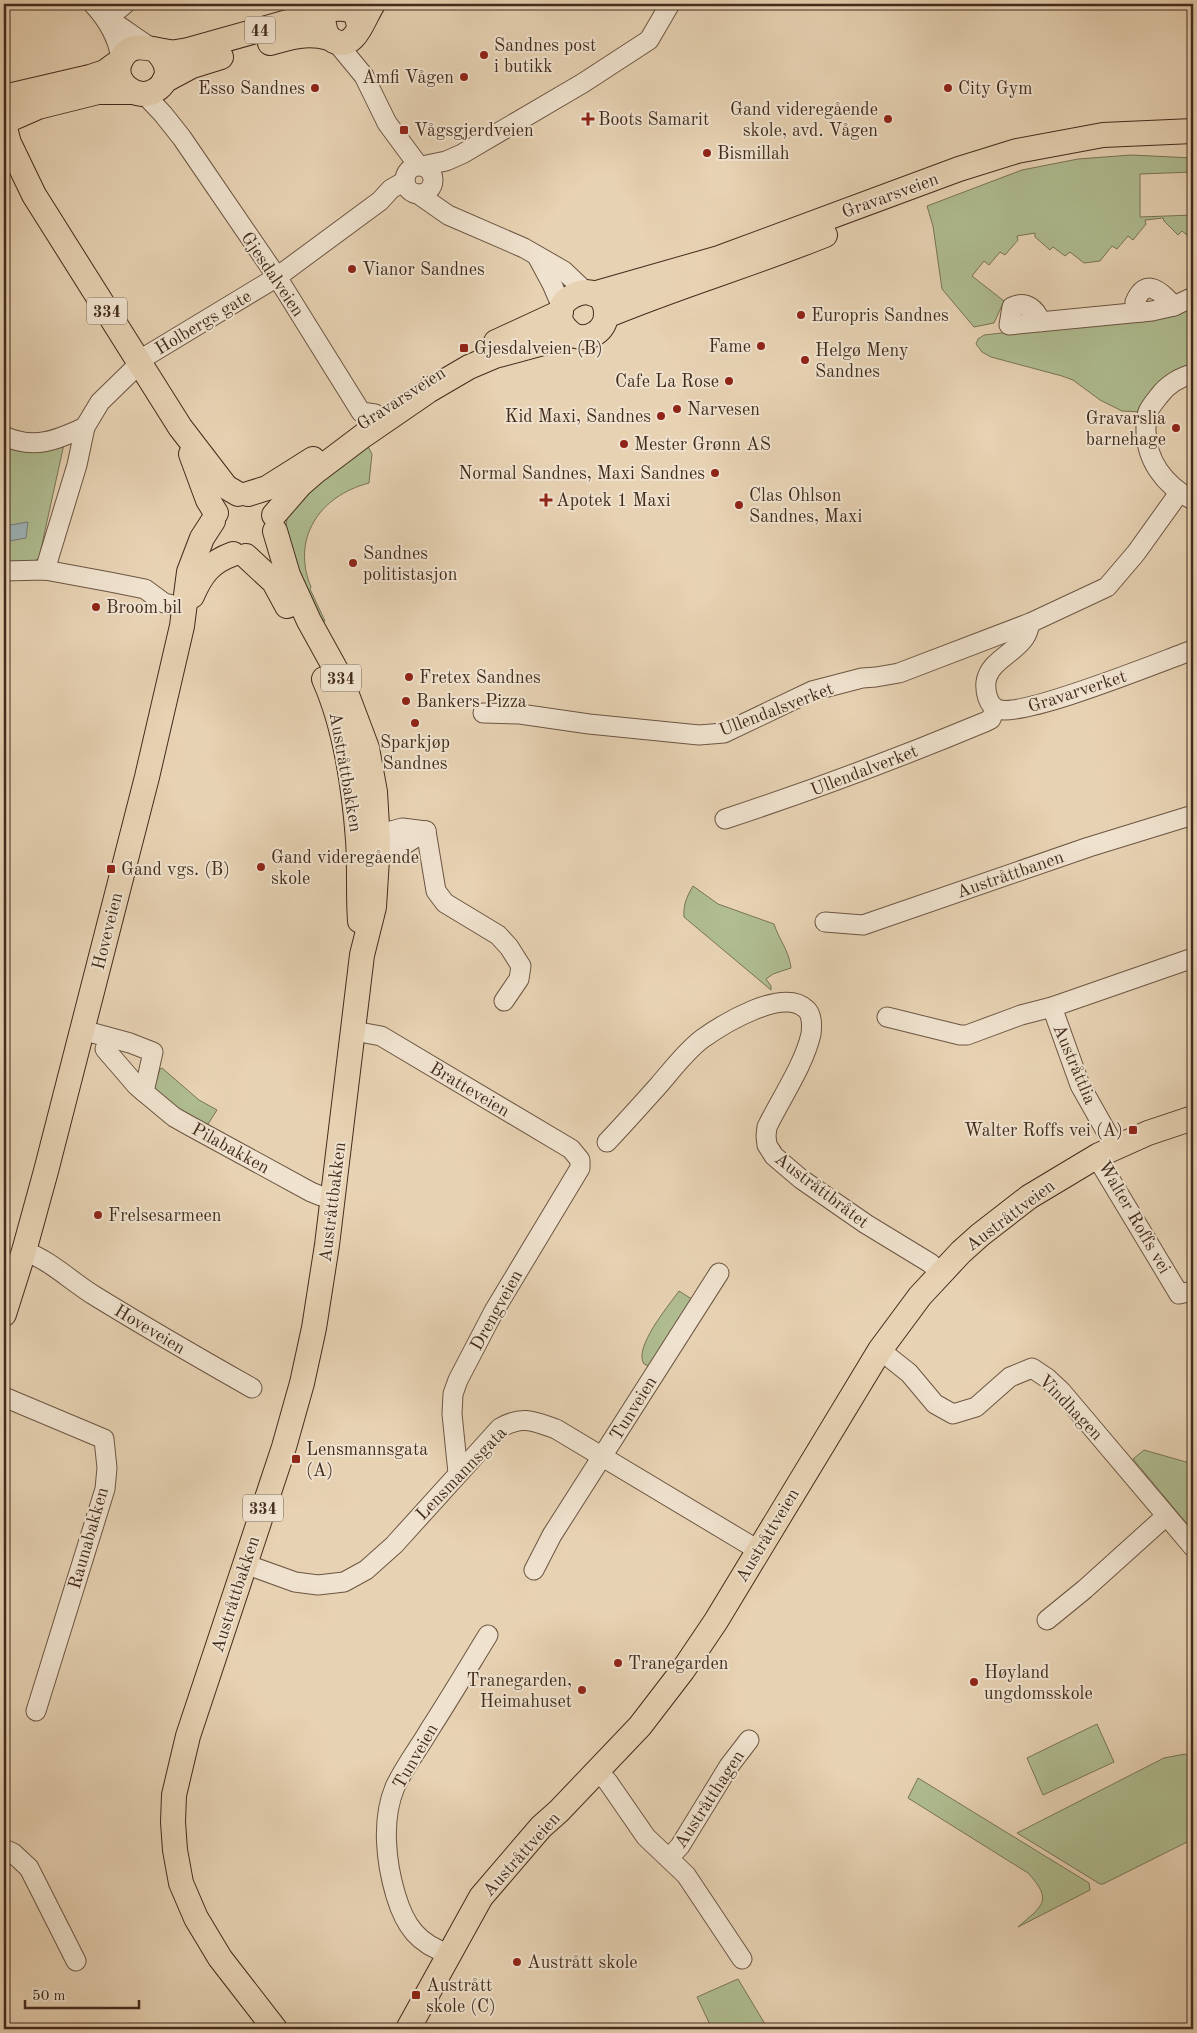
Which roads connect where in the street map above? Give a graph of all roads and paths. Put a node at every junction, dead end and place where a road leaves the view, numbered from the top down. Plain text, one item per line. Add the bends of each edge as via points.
1 (93, 4) edge
2 (125, 4) edge
3 (373, 4) edge
4 (670, 4) edge
5 (336, 7) edge
6 (107, 19) junction
7 (359, 29) junction
8 (333, 40) junction
9 (153, 48) junction
10 (121, 60) junction
11 (364, 76) junction
12 (151, 88) junction
13 (4, 97) edge
14 (5, 121) edge
15 (1193, 131) edge
16 (1193, 146) edge
17 (4, 162) edge
18 (418, 181) junction
19 (34, 195) junction
20 (536, 255) junction
21 (277, 278) junction
22 (590, 293) junction
23 (1193, 297) edge
24 (561, 310) junction
25 (606, 316) junction
26 (1009, 325) dead end
27 (573, 335) junction
28 (144, 359) junction
29 (1193, 374) edge
30 (365, 409) junction
31 (85, 427) junction
32 (180, 427) junction
33 (4, 436) edge
34 (243, 494) junction
35 (1186, 497) edge
36 (214, 517) junction
37 (274, 523) junction
38 (240, 555) junction
39 (45, 570) junction
40 (4, 571) edge
41 (186, 608) junction
42 (1030, 623) junction
43 (1193, 650) edge
44 (995, 708) junction
45 (483, 713) dead end
46 (1193, 815) edge
47 (725, 819) dead end
48 (371, 839) junction
49 (825, 922) dead end
50 (1193, 958) edge
51 (504, 1001) dead end
52 (1052, 1007) junction
53 (887, 1017) dead end
54 (82, 1030) junction
55 (354, 1031) junction
56 (105, 1049) dead end
57 (144, 1092) junction
58 (1193, 1118) edge
59 (607, 1142) dead end
60 (1107, 1151) junction
61 (580, 1160) joint
62 (321, 1196) dead end
63 (24, 1252) junction
64 (719, 1273) dead end
65 (941, 1273) junction
66 (1193, 1291) edge
67 (4, 1314) edge
68 (880, 1350) junction
69 (252, 1388) dead end
70 (4, 1397) edge
71 (603, 1456) junction
72 (458, 1473) junction
73 (1166, 1516) junction
74 (1193, 1547) edge
75 (758, 1550) junction
76 (245, 1564) junction
77 (534, 1570) dead end
78 (1047, 1620) dead end
79 (488, 1635) dead end
80 (36, 1711) dead end
81 (749, 1740) dead end
82 (598, 1771) junction
83 (4, 1849) edge
84 (669, 1858) junction
85 (449, 1954) junction
86 (742, 1959) dead end
87 (76, 1961) dead end
88 (274, 2029) edge
89 (408, 2029) edge

1 - 6 street
2 - 6 street
3 - 7 main road, 44
4 - 18 street, Holbergs gate via 649,40
5 - 7 main road via 352,11
5 - 8 main road via 324,26
5 - 9 main road, 44 via 188,50 170,53
6 - 9 street
6 - 10 street via 120,48
7 - 8 main road, 44 via 349,41
7 - 11 street
8 - 11 street
8 - 12 main road, 44 via 317,34 290,37 192,66
9 - 10 main road, 44 via 140,46 129,50
9 - 12 main road via 162,55 167,72
10 - 12 main road via 118,69 124,86
10 - 13 main road, 44 via 90,77
11 - 18 street
12 - 14 main road, 44 via 98,92 38,107
12 - 21 street, Gjesdalveien
14 - 19 main road, 334 via 9,143
15 - 22 main road, Gravarsveien via 1103,135 1008,154 719,258
16 - 25 main road, Gravarsveien via 1132,144 1078,148 1035,155 983,170 771,257 646,299
17 - 19 main road, 334
18 - 20 street via 448,215
18 - 21 street, Holbergs gate via 380,201
19 - 28 main road, 334
20 - 22 street via 564,271
20 - 24 street via 552,284
21 - 28 street, Holbergs gate
21 - 30 street, Gjesdalveien
22 - 24 main road via 572,295
22 - 25 main road via 604,304
23 - 26 street via 1174,306 1141,312
24 - 27 main road via 562,323
24 - 30 main road, Gravarsveien
25 - 27 main road via 604,325 593,335
27 - 37 main road, Gravarsveien via 495,356 428,391 315,472 300,485
28 - 31 street, Holbergs gate via 100,402
28 - 32 main road, 334
29 - 35 street via 1182,376 1163,390 1147,412 1146,436 1153,463 1163,478
30 - 34 main road, Gravarsveien via 294,472 267,488
31 - 33 street via 50,441 26,444
31 - 39 street, Holbergs gate via 77,465
32 - 34 main road, 334 via 226,487
32 - 36 main road, 334
34 - 36 main road via 224,501
34 - 37 main road, 334 via 268,504
35 - 42 street via 1107,587
36 - 38 main road, 334 via 214,535 222,546
36 - 41 main road, Hoveveien via 189,572
37 - 38 main road via 270,543 259,552
37 - 48 main road, Austråttbakken / 334 via 288,575 341,679 367,748 375,792
38 - 41 main road, Hoveveien via 220,559 200,576
38 - 48 main road, Austråttbakken / 334 via 274,582 329,691
39 - 40 street
39 - 41 street via 145,589 164,603
41 - 54 main road, Hoveveien via 147,777
42 - 44 street via 1025,637 993,666 987,676 986,694
42 - 45 street, Ullendalsverket via 899,673 862,678 812,691 724,733 699,735 520,714
43 - 44 street, Gravarverket via 1047,703 1018,710
44 - 47 street, Ullendalverket via 990,719 910,754
46 - 49 street, Austråttbanen via 1089,847 863,925
48 - 51 street via 402,846 426,831 436,891 445,903 498,935 520,966 519,979
48 - 55 main road, Austråttbakken / 334 via 374,907 362,955
50 - 52 street, Austråttlia
52 - 53 street, Austråttlia via 967,1035
52 - 60 street, Austråttlia
54 - 57 street via 154,1052
54 - 63 main road, Hoveveien
55 - 61 street, Bratteveien via 381,1036 571,1149
55 - 76 main road, Austråttbakken / 334 via 314,1328 284,1447
56 - 57 street, Pilabakken
57 - 62 street, Pilabakken via 182,1121
58 - 60 main road, Austråttveien
59 - 65 street, Austråttbråtet via 702,1039 738,1017 773,1003 799,1003 808,1010 811,1033 804,1055 767,1127 767,1145 774,1156 801,1178
60 - 65 main road, Austråttveien via 1008,1212 980,1234
60 - 66 street, Walter Roffs vei via 1102,1166 1179,1294
61 - 72 street, Drengveien via 580,1168 494,1311 458,1380 452,1414
63 - 67 main road, Hoveveien
63 - 69 street, Hoveveien via 34,1254 147,1329
64 - 71 street, Tunveien
65 - 68 main road, Austråttveien via 898,1323
68 - 73 street, Vindhagen via 909,1373 935,1404 953,1414 976,1407 1010,1377 1032,1368 1061,1391
68 - 75 main road, Austråttveien
70 - 80 street, Raunabakken via 104,1438 107,1468 104,1489
71 - 72 street, Lensmannsgata via 556,1429 524,1419 500,1428
71 - 75 street, Lensmannsgata
71 - 77 street, Tunveien via 552,1535
72 - 76 street, Lensmannsgata via 394,1545 366,1570 344,1582 318,1585 295,1582
73 - 74 street, Vindhagen
73 - 78 street
75 - 82 main road, Austråttveien via 683,1670 640,1726
76 - 88 main road, Austråttbakken / 334 via 180,1760 173,1822 182,1883 196,1918 220,1958
79 - 85 street, Tunveien via 394,1788 387,1821 390,1875 402,1914 418,1938
81 - 84 street, Austråtthagen
82 - 84 street, Austråtthagen via 646,1837
82 - 85 main road, Austråttveien via 541,1827 481,1897
83 - 87 street via 29,1868
84 - 86 street, Austråtthagen via 686,1875
85 - 89 main road, Austråttveien

